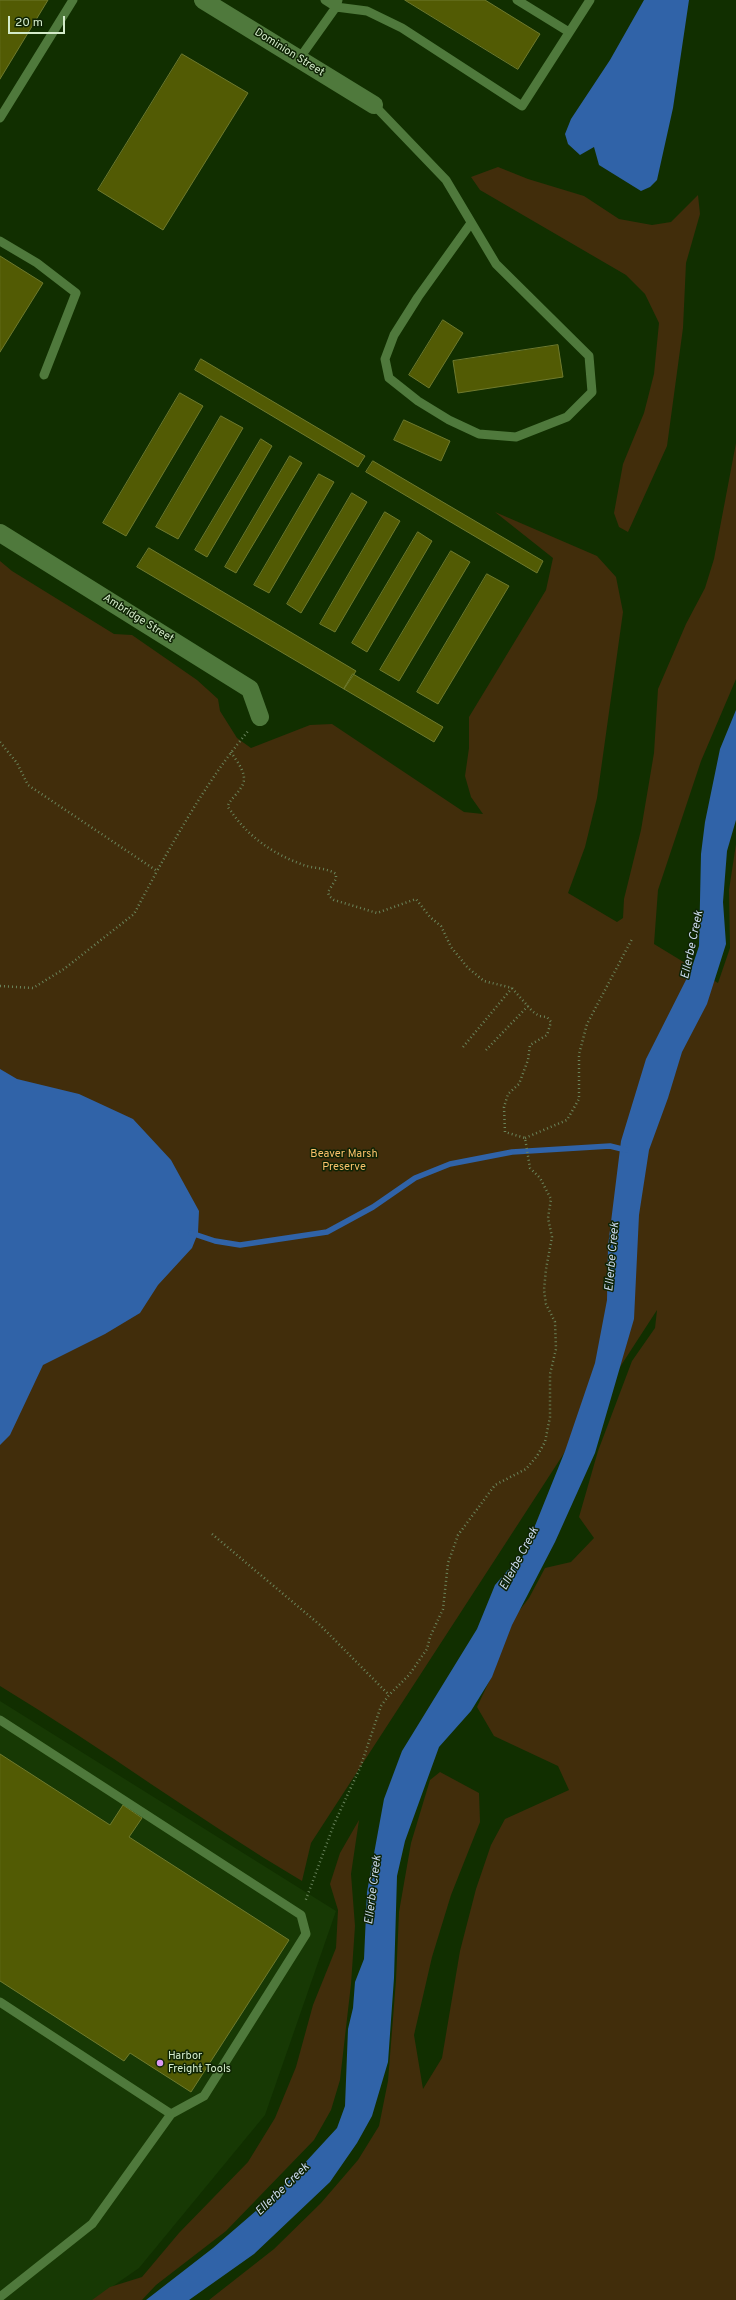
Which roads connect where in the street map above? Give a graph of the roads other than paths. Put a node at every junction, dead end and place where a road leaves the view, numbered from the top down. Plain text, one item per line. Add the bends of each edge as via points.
1 (73, 0) edge
2 (325, 0) edge
3 (517, 0) edge
4 (590, 0) edge
5 (212, 2) edge
6 (337, 3) edge
7 (569, 32) junction
8 (299, 59) junction
9 (374, 105) joint
10 (0, 118) edge
11 (471, 223) junction
12 (0, 241) edge
13 (44, 375) dead end
14 (0, 533) edge
15 (260, 717) road end
16 (0, 1720) edge
17 (0, 2002) edge
18 (171, 2114) junction
19 (0, 2297) edge

1 - 10 lane
2 - 6 lane
3 - 7 lane
4 - 7 lane
5 - 8 street, Dominion Street
6 - 7 lane via 367,11 402,28 522,106
6 - 8 lane
8 - 9 street, Dominion Street
9 - 11 lane via 446,180
11 - 11 lane via 496,264 589,356 592,392 567,417 516,437 478,434 424,405 389,378 385,359 394,335 418,296
12 - 13 lane via 37,262 76,293
14 - 15 street, Ambridge Street via 250,689
16 - 18 lane via 301,1915 306,1934 204,2096
17 - 18 lane
18 - 19 lane via 92,2224

